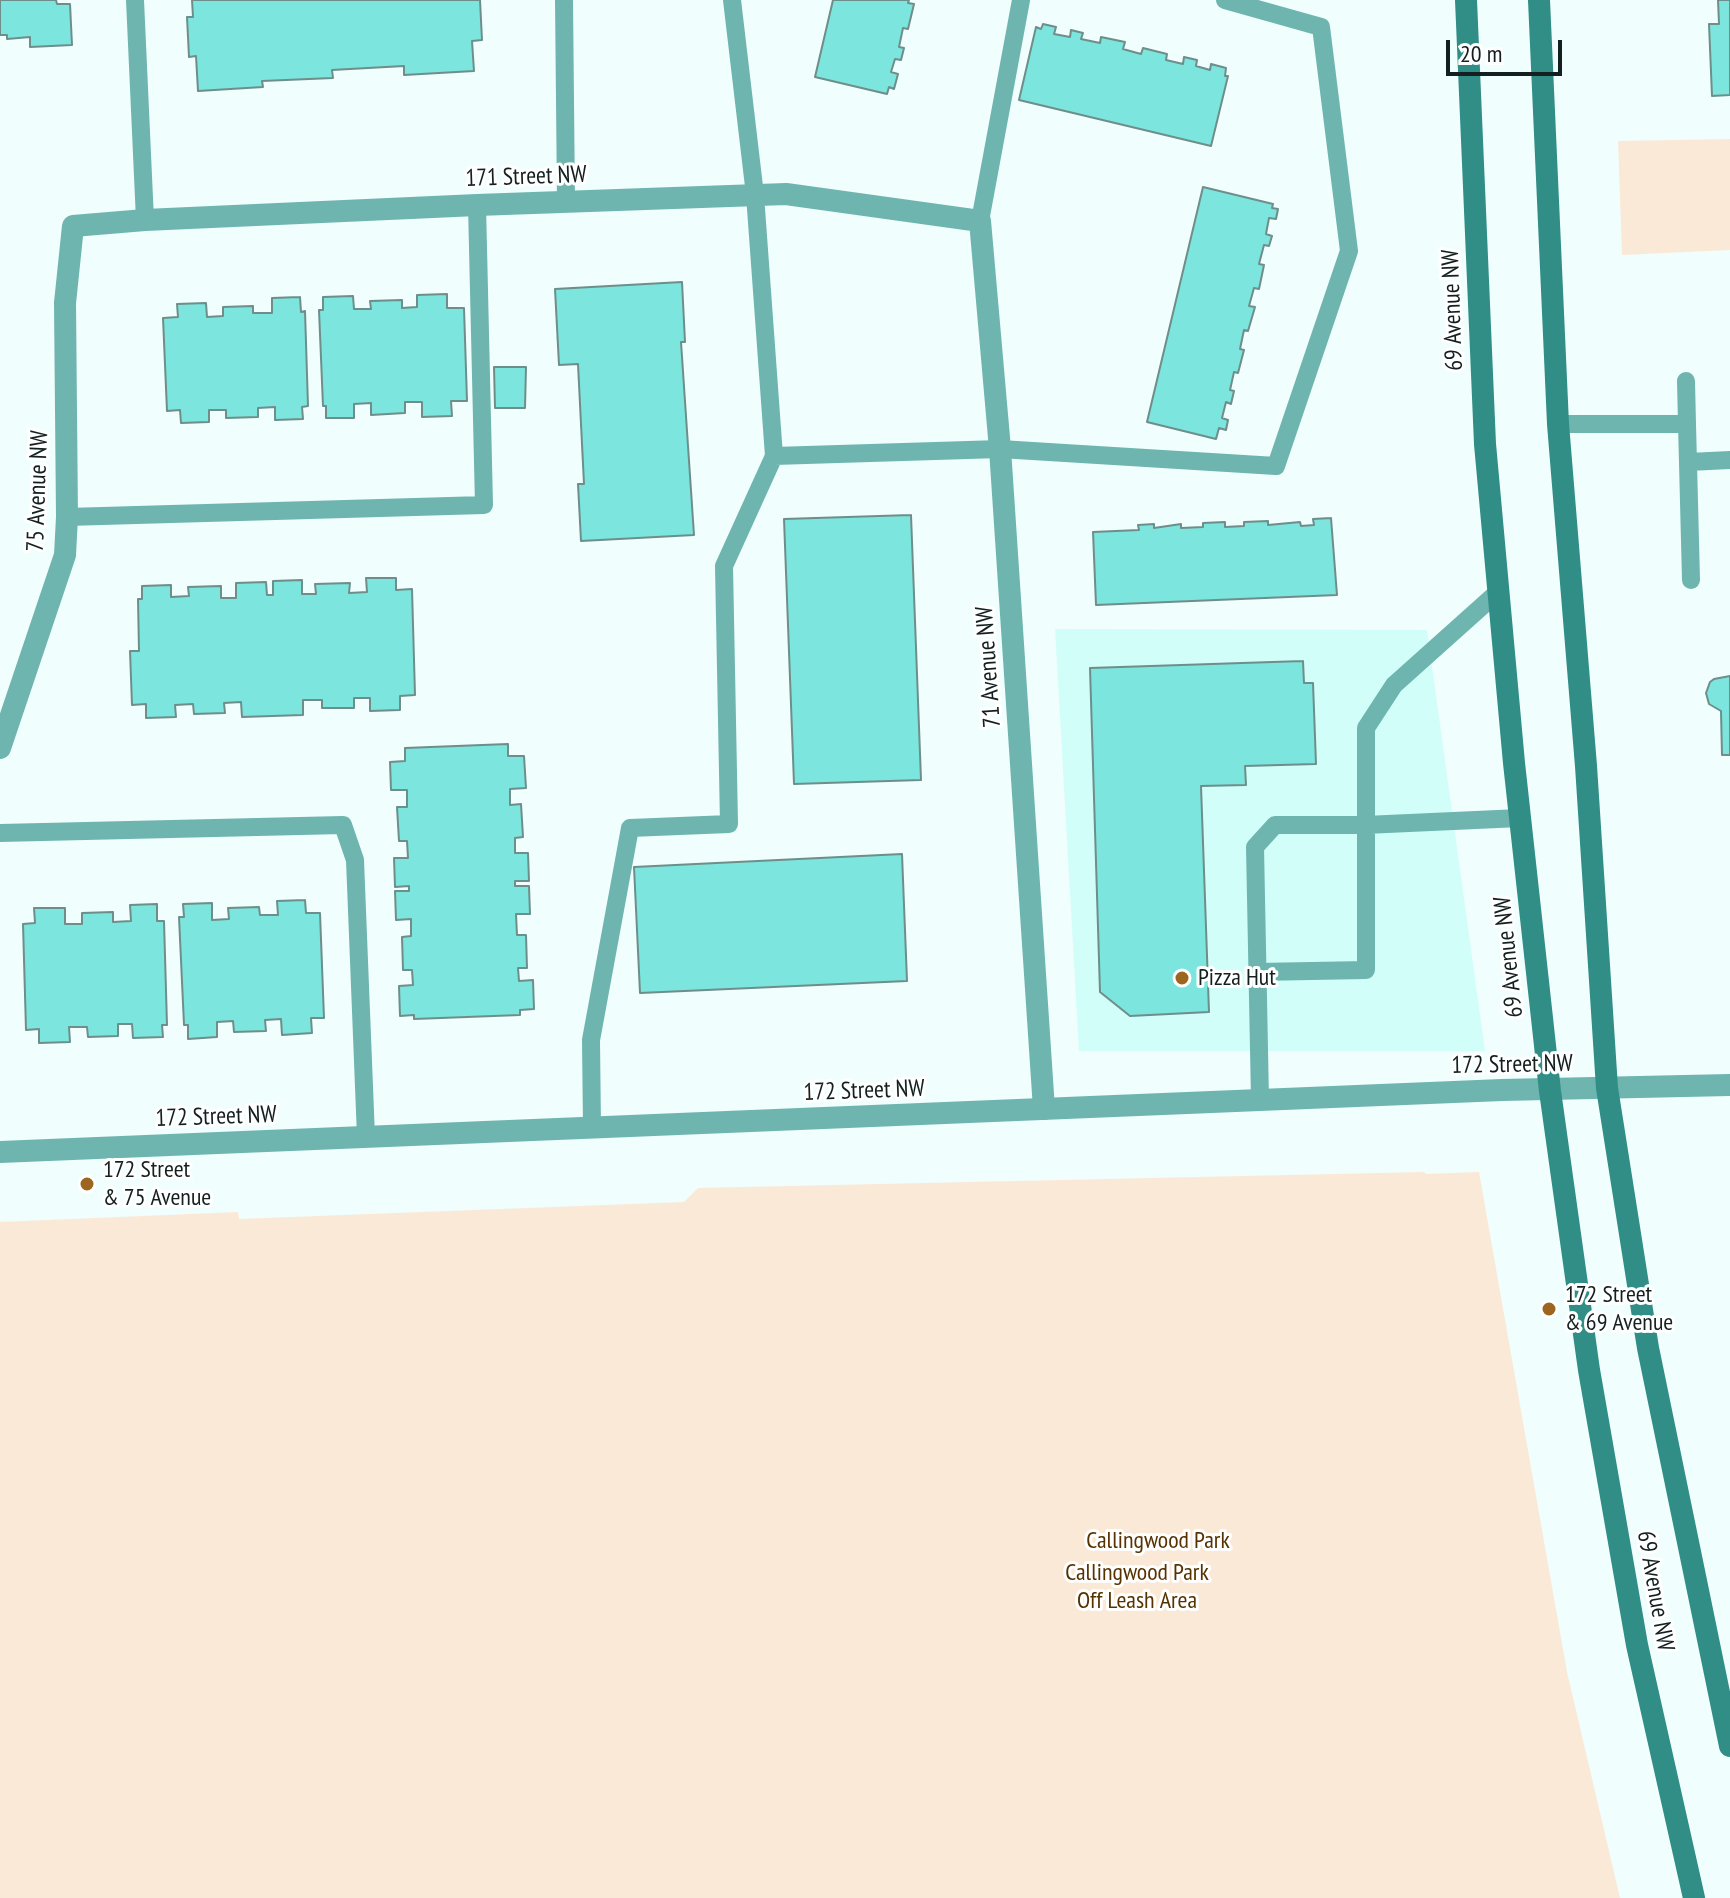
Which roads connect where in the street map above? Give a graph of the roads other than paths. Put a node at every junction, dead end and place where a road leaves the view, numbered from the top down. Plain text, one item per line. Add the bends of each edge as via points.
1 (135, 0) edge
2 (564, 0) edge
3 (732, 0) edge
4 (1021, 0) edge
5 (1225, 0) edge
6 (1466, 0) edge
7 (1539, 0) edge
8 (755, 195) junction
9 (566, 201) junction
10 (477, 205) junction
11 (145, 220) junction
12 (980, 221) junction
13 (73, 226) joint
14 (1686, 381) dead end
15 (1558, 424) junction
16 (1687, 424) junction
17 (1000, 449) junction
18 (774, 456) junction
19 (1730, 460) edge
20 (1689, 462) junction
21 (67, 517) junction
22 (1691, 580) dead end
23 (1499, 591) junction
24 (0, 748) edge
25 (1520, 818) junction
26 (1365, 825) junction
27 (0, 833) edge
28 (1257, 972) junction
29 (1730, 1085) edge
30 (1607, 1088) junction
31 (1550, 1091) junction
32 (1260, 1100) junction
33 (1044, 1109) junction
34 (592, 1128) junction
35 (366, 1137) junction
36 (0, 1152) edge
37 (1730, 1746) edge
38 (1694, 1898) edge

1 - 11 lane
2 - 9 lane
3 - 8 lane
4 - 12 lane
5 - 17 lane via 1321,27 1349,251 1276,466
6 - 23 main road, 69 Avenue NW via 1485,444
7 - 15 main road, 69 Avenue NW
8 - 9 street, 171 Street NW
8 - 12 street, 171 Street NW via 786,194
8 - 18 lane
9 - 10 street, 171 Street NW
10 - 11 street, 171 Street NW
10 - 21 lane via 484,505
11 - 13 street, 171 Street NW
12 - 17 street, 71 Avenue NW
13 - 21 street, 75 Avenue NW via 65,303
14 - 16 lane
15 - 16 lane
15 - 30 main road, 69 Avenue NW
16 - 20 lane
17 - 18 lane
17 - 33 street, 71 Avenue NW
18 - 34 lane via 724,566 729,824 630,828 591,1040
19 - 20 lane
20 - 22 lane
21 - 24 street, 75 Avenue NW via 65,555
23 - 25 main road, 69 Avenue NW
23 - 26 lane via 1394,685 1366,728
25 - 26 lane
25 - 31 main road, 69 Avenue NW
26 - 28 lane via 1275,825 1255,847
26 - 28 lane via 1366,970
27 - 35 lane via 343,825 355,860
28 - 32 lane
29 - 30 street, 172 Street NW
30 - 31 street, 172 Street NW
30 - 37 main road, 69 Avenue NW via 1648,1348
31 - 32 street, 172 Street NW
31 - 38 main road, 69 Avenue NW via 1589,1370 1634,1630
32 - 33 street, 172 Street NW
33 - 34 street, 172 Street NW
34 - 35 street, 172 Street NW
35 - 36 street, 172 Street NW

